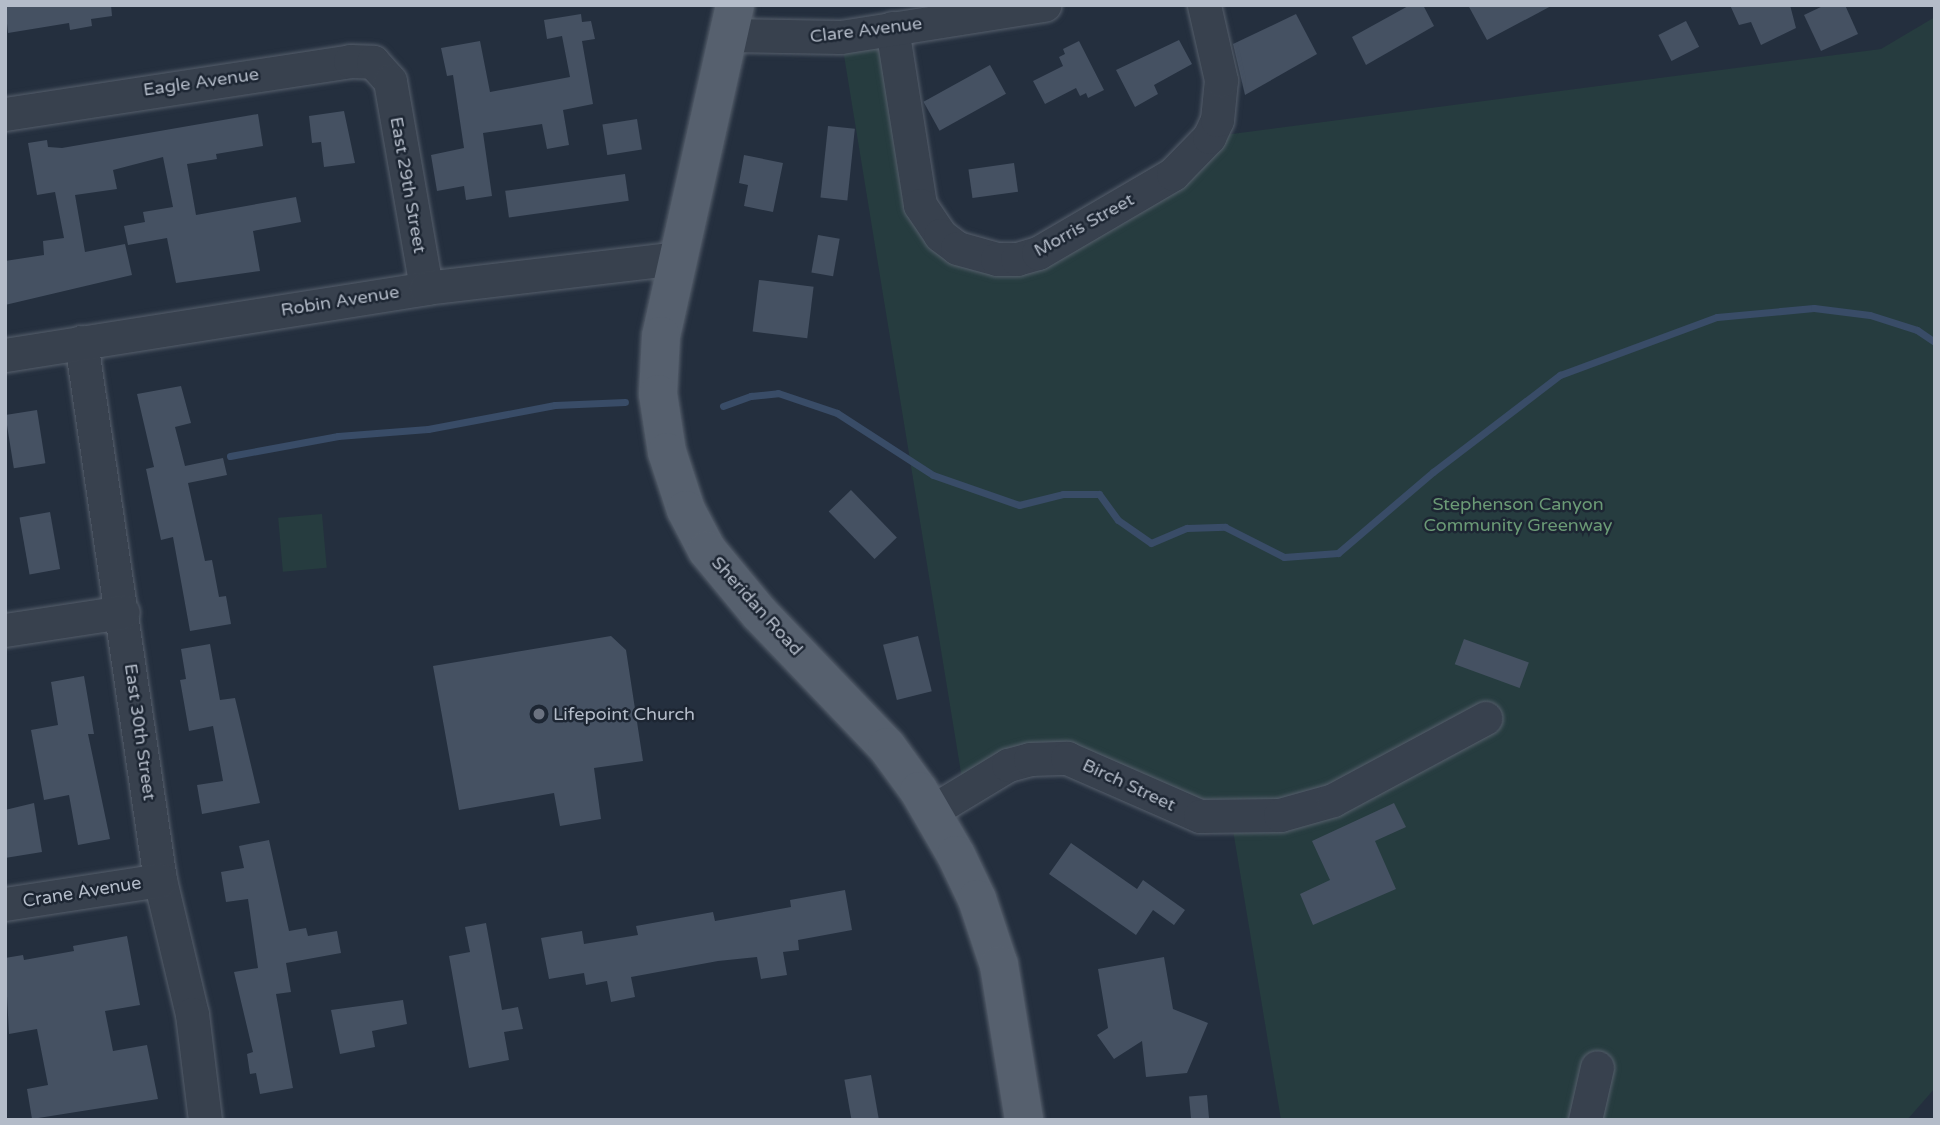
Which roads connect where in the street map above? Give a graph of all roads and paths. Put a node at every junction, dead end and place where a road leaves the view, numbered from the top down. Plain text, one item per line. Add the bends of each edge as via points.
1 (1044, 5) edge
2 (1204, 5) edge
3 (732, 20) edge
4 (892, 28) junction
5 (390, 81) joint
6 (5, 114) edge
7 (677, 258) junction
8 (426, 288) junction
9 (81, 342) junction
10 (5, 355) edge
11 (123, 612) junction
12 (5, 631) edge
13 (1485, 718) dead end
14 (932, 811) junction
15 (160, 880) junction
16 (5, 904) edge
17 (1597, 1067) dead end
18 (205, 1120) edge
19 (1024, 1120) edge
20 (1585, 1120) edge

1 - 4 street, Clare Avenue
2 - 4 street, Morris Street via 1221,80 1217,120 1209,137 1173,174 1038,253 1017,259 997,260 957,248 940,235 920,205
3 - 4 street, Clare Avenue via 841,37
3 - 7 main road, Sheridan Road
5 - 6 street, Eagle Avenue via 373,62 350,61
5 - 8 street, East 29th Street
7 - 8 street, Robin Avenue
7 - 14 main road, Sheridan Road via 661,336 658,394 667,452 686,510 707,550 732,583 887,747
8 - 9 street, Robin Avenue
9 - 10 street, Robin Avenue
9 - 11 street, East 30th Street
11 - 12 street
11 - 15 street, East 30th Street
13 - 14 street, Birch Street via 1334,800 1293,813 1200,816 1067,758 1008,765
14 - 19 main road, Sheridan Road via 977,899 993,944
15 - 16 street, Crane Avenue
15 - 18 street, East 30th Street via 192,1014
17 - 20 street

